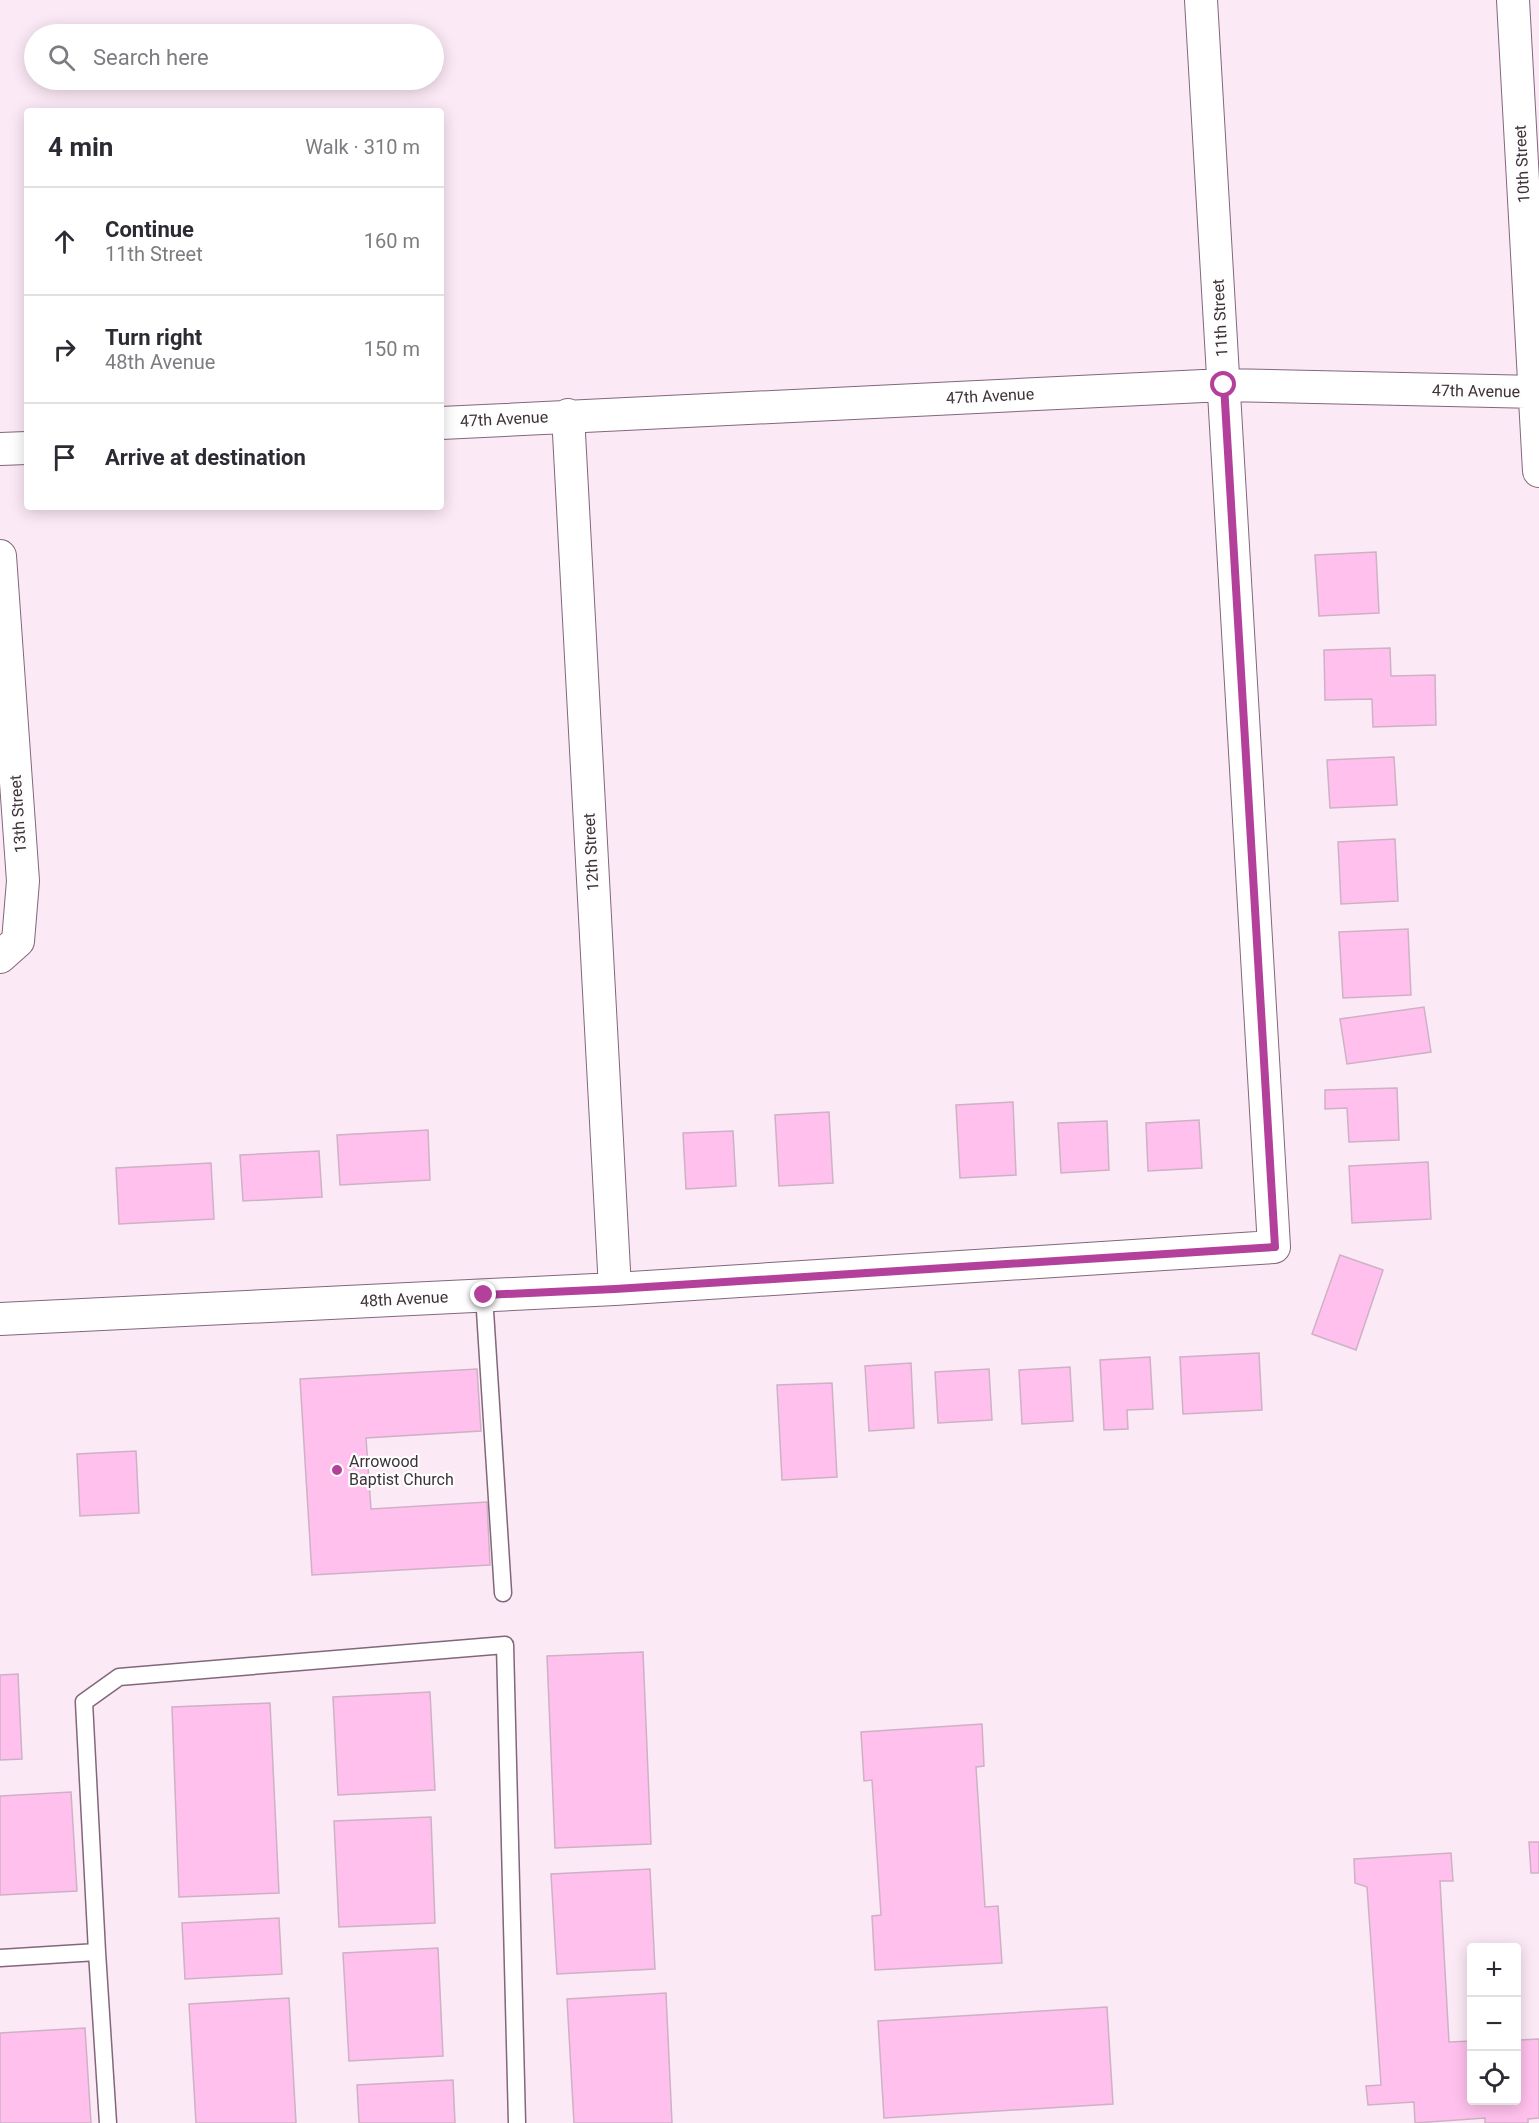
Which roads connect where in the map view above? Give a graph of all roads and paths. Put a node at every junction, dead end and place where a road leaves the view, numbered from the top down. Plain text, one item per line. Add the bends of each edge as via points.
1 (1201, 0) edge
2 (1513, 0) edge
3 (1224, 385) junction
4 (1536, 393) edge
5 (568, 415) junction
6 (444, 423) edge
7 (24, 448) edge
8 (0, 449) edge
9 (1539, 471) edge
10 (0, 556) edge
11 (0, 957) edge
12 (1275, 1247) joint
13 (615, 1289) junction
14 (484, 1295) junction
15 (0, 1320) edge
16 (503, 1593) dead end
17 (97, 1952) junction
18 (0, 1958) edge
19 (108, 2123) edge
20 (517, 2123) edge

1 - 3 street, 11th Street
2 - 4 street, 10th Street
3 - 4 street, 47th Avenue
3 - 5 street, 47th Avenue
3 - 12 street, 11th Street
4 - 9 street, 10th Street
5 - 6 street, 47th Avenue
5 - 13 street, 12th Street
7 - 8 street
10 - 11 street, 13th Street via 23,881 18,941
12 - 13 street, 48th Avenue
13 - 14 street, 48th Avenue
14 - 15 street, 48th Avenue
14 - 16 lane
17 - 18 lane
17 - 19 lane
17 - 20 lane via 84,1702 109,1683 119,1677 505,1645

